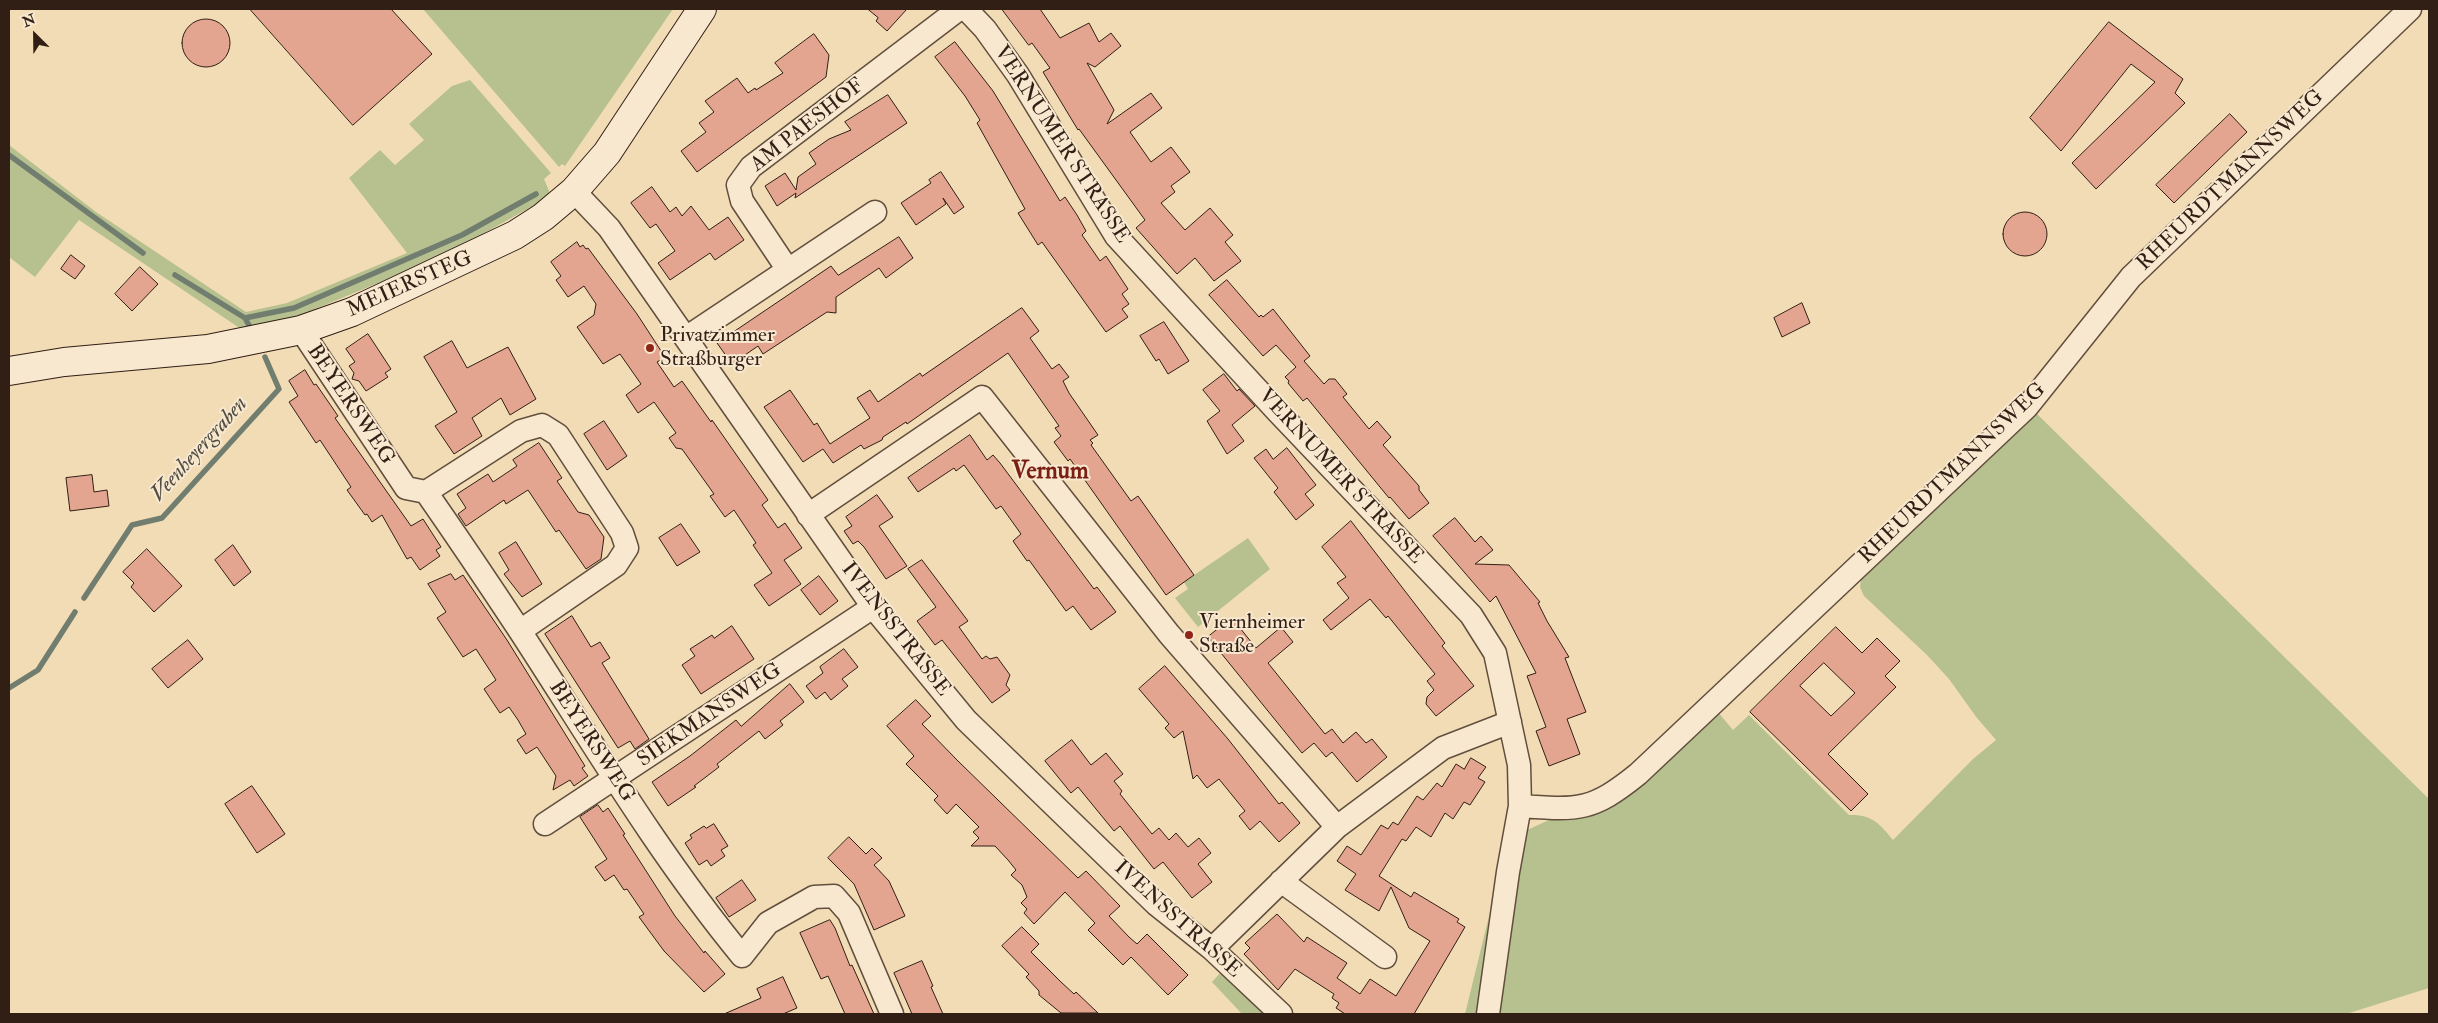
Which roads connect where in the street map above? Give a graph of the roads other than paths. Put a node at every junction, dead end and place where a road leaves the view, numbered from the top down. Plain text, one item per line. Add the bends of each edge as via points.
1 (702, 9) edge
2 (959, 9) edge
3 (966, 9) edge
4 (2410, 9) edge
5 (574, 191) junction
6 (875, 212) dead end
7 (788, 270) junction
8 (301, 330) junction
9 (686, 338) junction
10 (9, 371) edge
11 (426, 492) junction
12 (808, 515) junction
13 (873, 607) junction
14 (520, 631) junction
15 (1510, 722) junction
16 (614, 780) junction
17 (1520, 806) junction
18 (545, 824) dead end
19 (1337, 827) junction
20 (1281, 881) junction
21 (1212, 949) junction
22 (1385, 957) dead end
23 (892, 1014) edge
24 (1280, 1014) edge
25 (1488, 1014) edge

1 - 5 street, MEIERSTEG via 607,153
2 - 7 street, AM PAESHOF via 752,167 738,185 742,202
3 - 15 street, VERNUMER STRASSE via 996,43 1018,75 1116,236 1471,615 1495,653
4 - 17 street, RHEURDTMANNSWEG via 2131,277 2027,407 1638,774 1613,794 1583,807
5 - 8 street, MEIERSTEG via 515,236 352,312
5 - 9 street, IVENSSTRASSE via 609,228
6 - 7 street
7 - 9 street
8 - 10 street, MEIERSTEG via 208,349 64,362
8 - 11 street, BEYERSWEG via 406,488
9 - 12 street, IVENSSTRASSE
11 - 14 street, BEYERSWEG
11 - 14 street via 521,431 542,425 558,435 622,533 627,548 616,565
12 - 13 street, IVENSSTRASSE
12 - 19 street via 982,397 1169,634
13 - 16 street, SIEKMANSWEG
13 - 21 street, IVENSSTRASSE via 966,720 1157,905
14 - 16 street, BEYERSWEG
15 - 17 street, VERNUMER STRASSE via 1519,765
15 - 19 street via 1443,748
16 - 18 street, SIEKMANSWEG
16 - 23 street, BEYERSWEG via 742,956 768,923 814,897 834,896 849,914
17 - 25 street, VERNUMER STRASSE
19 - 20 street
20 - 21 street
20 - 22 street
21 - 24 street, IVENSSTRASSE

